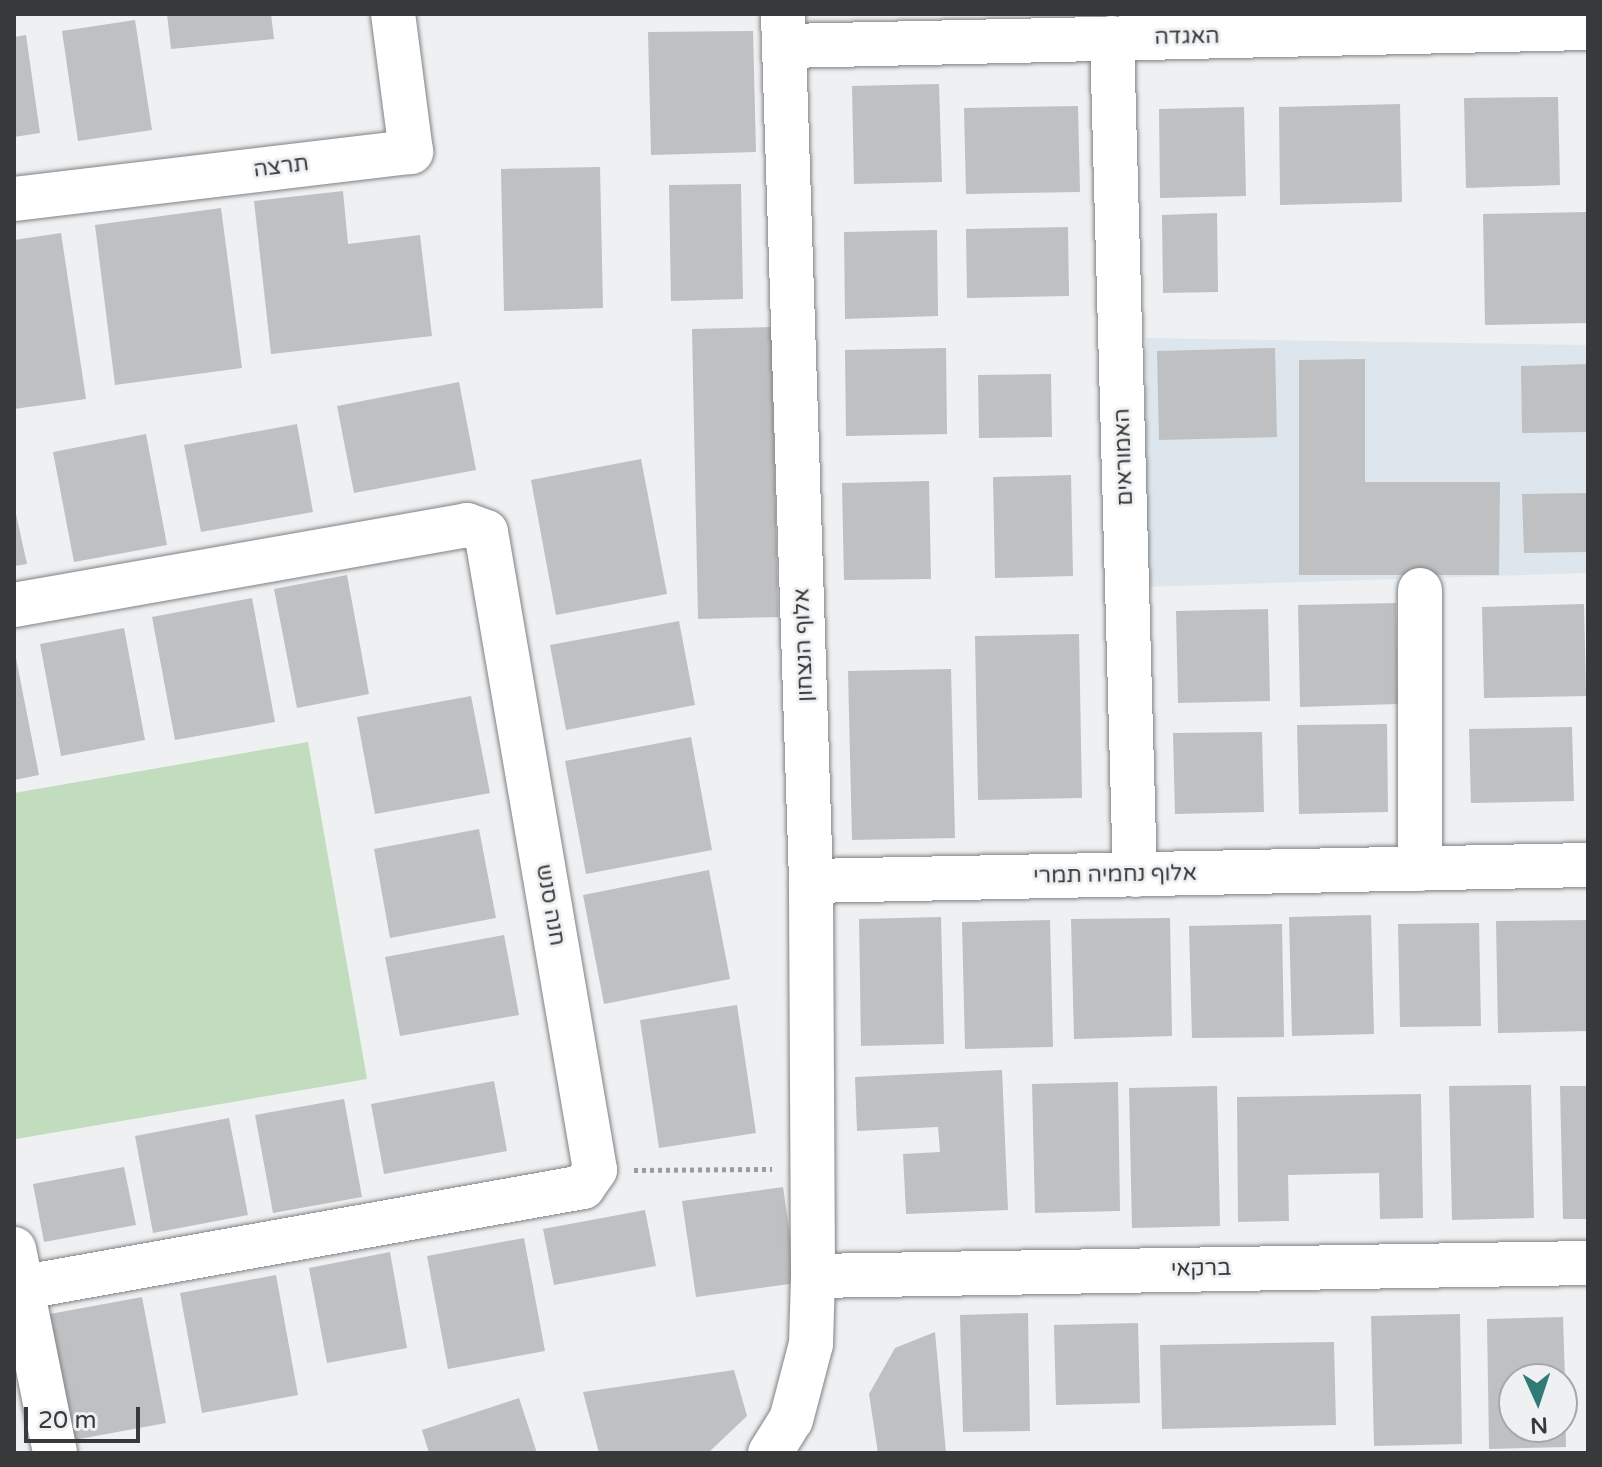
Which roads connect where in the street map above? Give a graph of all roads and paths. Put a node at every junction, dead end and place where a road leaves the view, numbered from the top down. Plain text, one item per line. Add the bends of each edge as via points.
1 (393, 14) edge
2 (1588, 28) edge
3 (785, 30) edge
4 (1112, 38) junction
5 (14, 199) edge
6 (1420, 590) dead end
7 (14, 605) edge
8 (1588, 865) edge
9 (1420, 869) junction
10 (1135, 875) junction
11 (811, 881) junction
12 (809, 1169) junction
13 (595, 1170) junction
14 (1588, 1263) edge
15 (17, 1275) edge
16 (813, 1276) junction
17 (55, 1453) edge
18 (770, 1453) edge

1 - 5 street, תרצה via 411,152
2 - 4 street, האגדה
3 - 4 street, האגדה
3 - 11 street, אלוף הנצחון
4 - 10 street, האמוראים
6 - 9 street
7 - 13 street, חנה סנש via 467,525 486,532
8 - 9 street, אלוף נחמיה תמרי
9 - 10 street, אלוף נחמיה תמרי
10 - 11 street, אלוף נחמיה תמרי
11 - 12 street, אלוף הנצחון
12 - 13 path
12 - 16 street, אלוף הנצחון
13 - 15 street via 583,1187
14 - 16 street, ברקאי
15 - 17 street
16 - 18 street, אלוף הנצחון via 811,1344 791,1420

